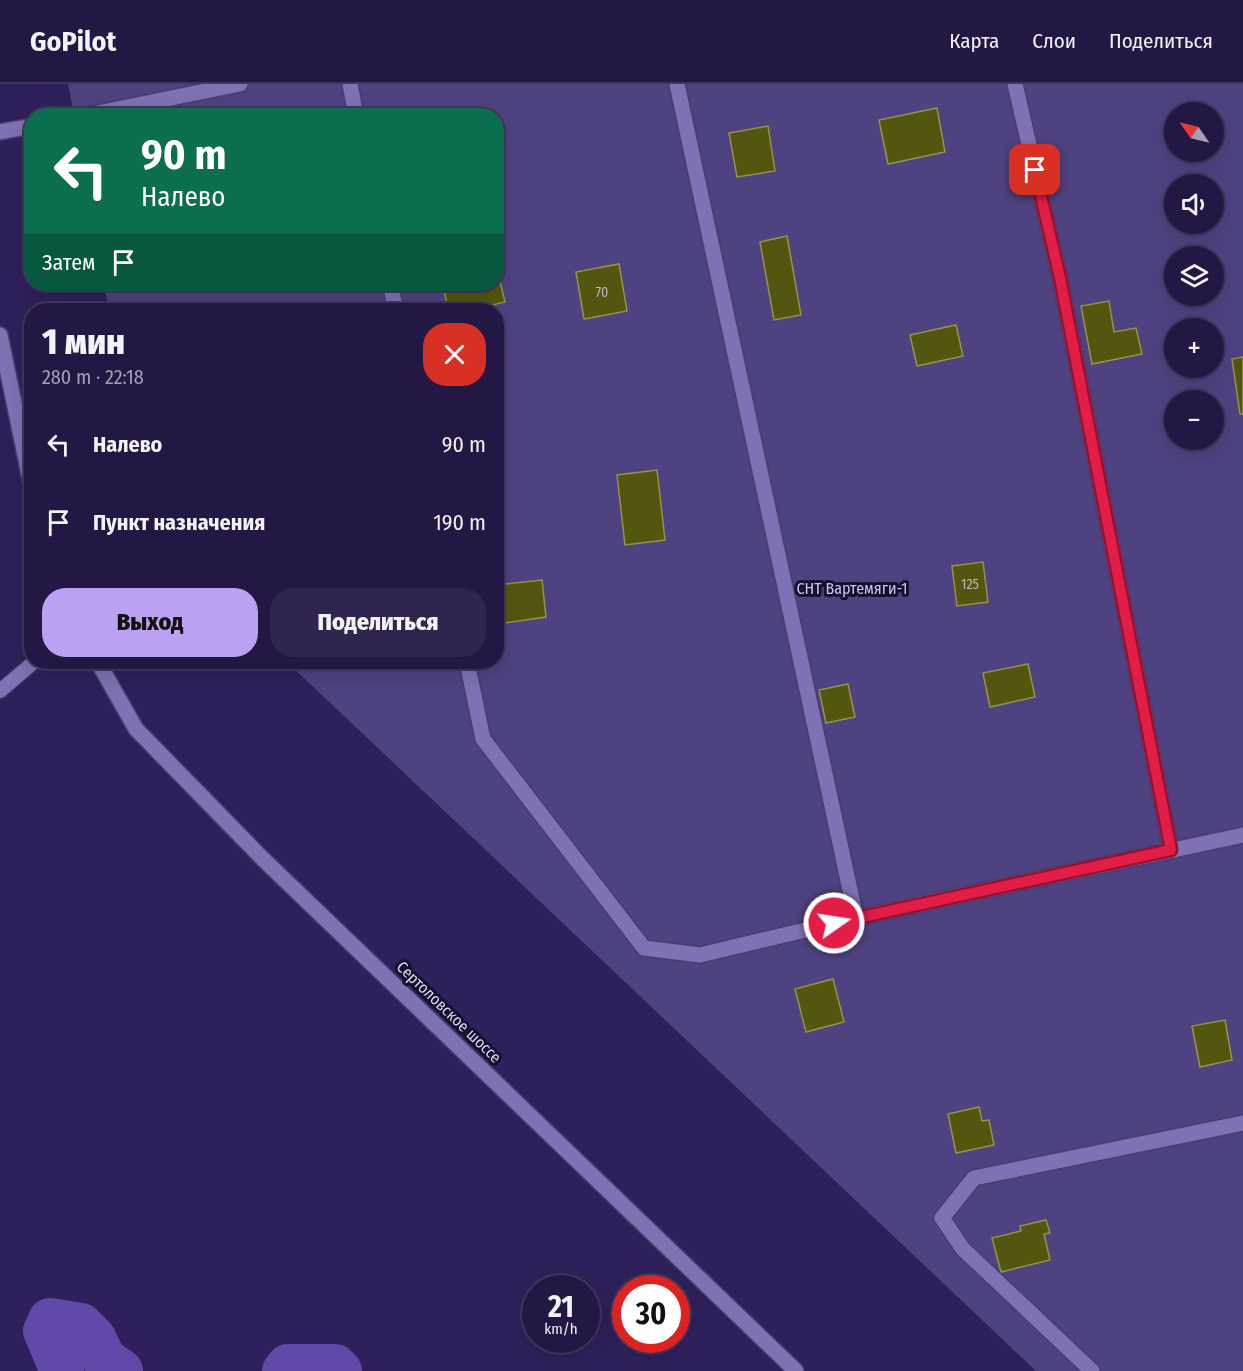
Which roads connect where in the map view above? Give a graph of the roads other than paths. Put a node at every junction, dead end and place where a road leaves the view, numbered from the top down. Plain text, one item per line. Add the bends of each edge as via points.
1 (240, 84) edge
2 (350, 84) edge
3 (677, 84) edge
4 (1015, 84) edge
5 (122, 108) edge
6 (354, 108) edge
7 (24, 128) edge
8 (0, 132) edge
9 (0, 335) edge
10 (24, 450) edge
11 (26, 669) edge
12 (102, 669) edge
13 (468, 669) edge
14 (0, 691) edge
15 (1243, 835) edge
16 (1171, 850) junction
17 (856, 918) junction
18 (1243, 1123) edge
19 (796, 1371) edge
20 (1092, 1371) edge

1 - 5 street
2 - 6 street
3 - 17 street
4 - 16 street via 1060,278
7 - 8 street
9 - 10 street
11 - 14 lane
12 - 19 street, Сертоловское шоссе via 136,729 263,859
13 - 17 street via 483,739 644,948 700,955
15 - 16 street
16 - 17 street
18 - 20 street via 974,1178 942,1218 963,1249

